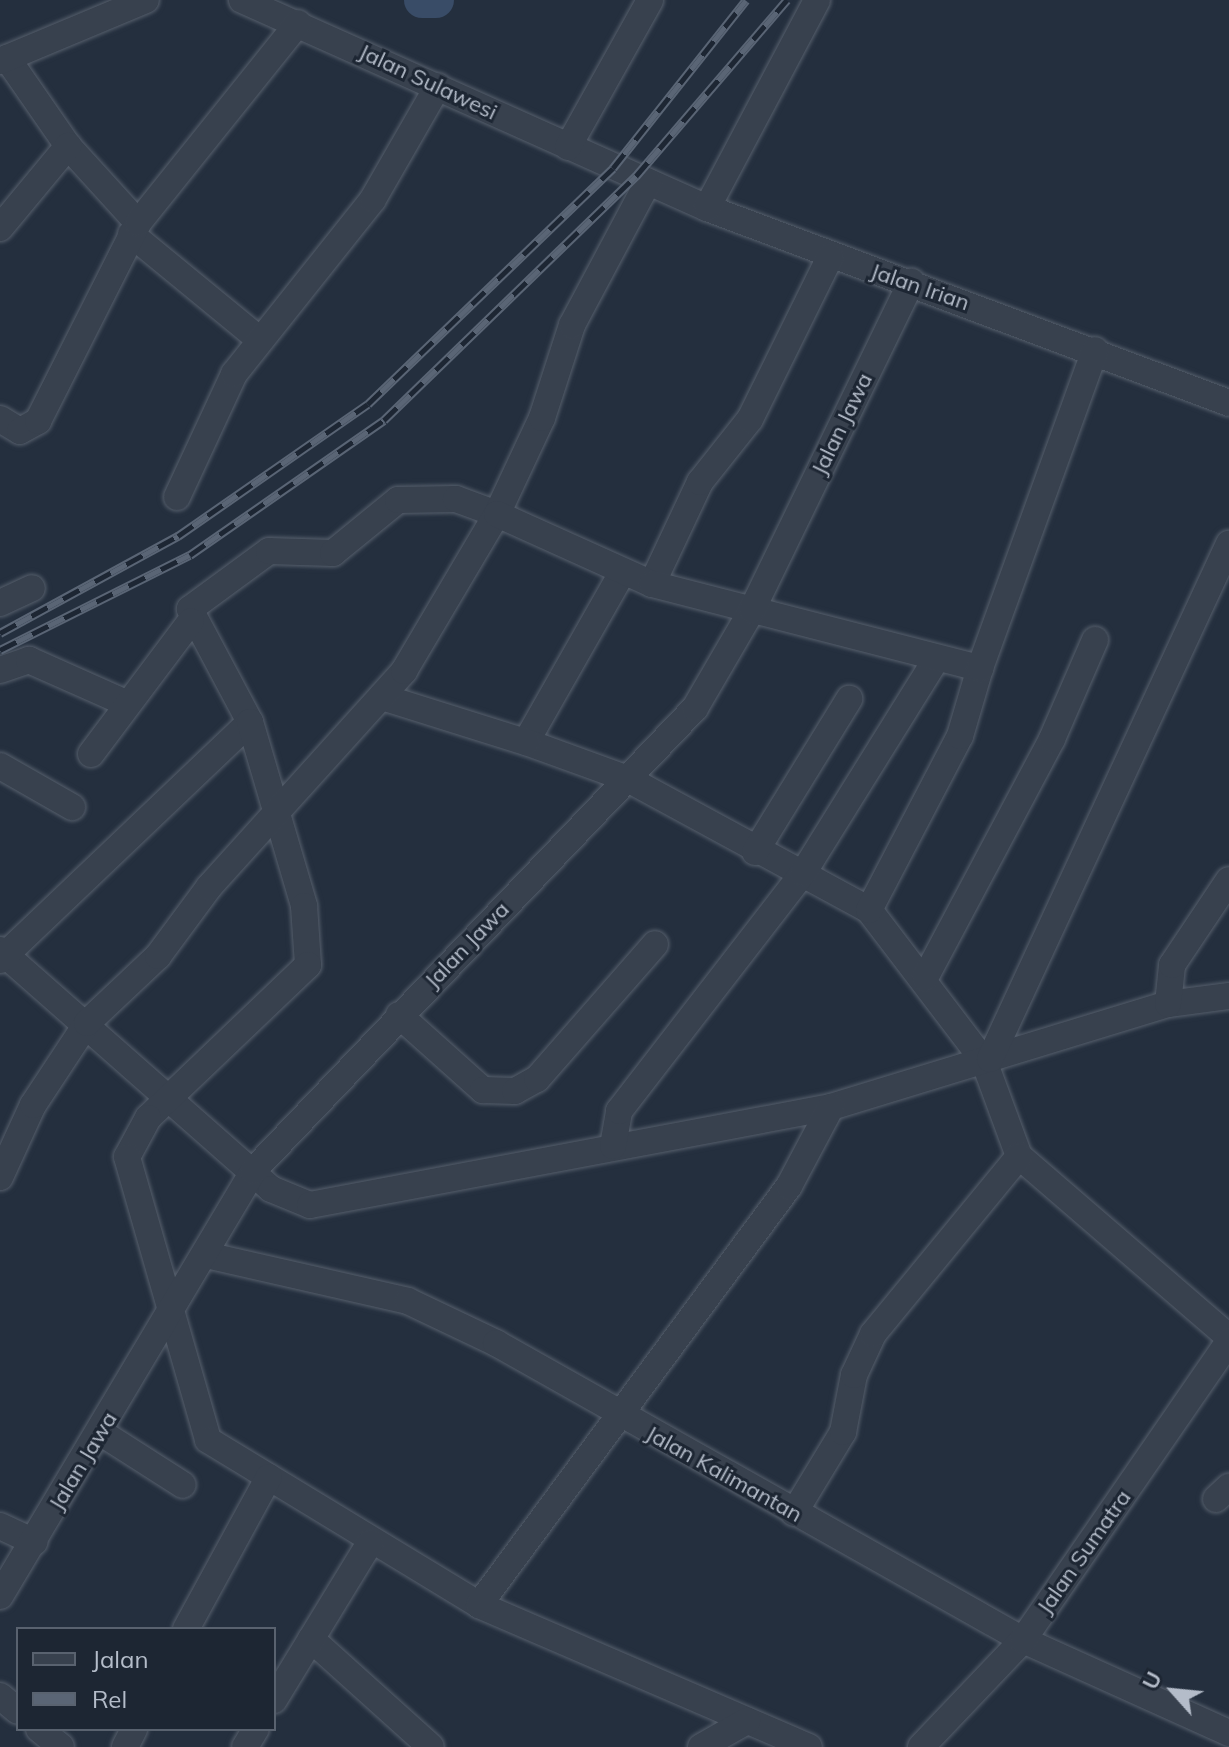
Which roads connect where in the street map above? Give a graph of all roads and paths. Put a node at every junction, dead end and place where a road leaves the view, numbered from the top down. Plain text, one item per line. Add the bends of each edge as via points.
1 (146, 0) edge
2 (242, 0) edge
3 (650, 0) edge
4 (817, 0) edge
5 (298, 23) junction
6 (4, 60) edge
7 (438, 86) junction
8 (68, 146) junction
9 (568, 147) junction
10 (613, 168) joint
11 (648, 182) junction
12 (707, 208) junction
13 (0, 228) edge
14 (134, 229) junction
15 (830, 257) junction
16 (911, 282) junction
17 (260, 340) junction
18 (1095, 350) junction
19 (1229, 403) edge
20 (0, 419) edge
21 (177, 497) dead end
22 (497, 514) junction
23 (1229, 544) edge
24 (622, 573) junction
25 (652, 584) junction
26 (32, 588) dead end
27 (0, 603) edge
28 (752, 610) junction
29 (191, 621) junction
30 (1095, 640) dead end
31 (936, 659) junction
32 (980, 668) junction
33 (0, 670) edge
34 (382, 697) junction
35 (849, 699) dead end
36 (128, 704) junction
37 (250, 722) junction
38 (526, 742) junction
39 (91, 754) dead end
40 (0, 766) edge
41 (628, 779) junction
42 (72, 807) dead end
43 (281, 812) junction
44 (755, 852) junction
45 (803, 873) junction
46 (1229, 880) edge
47 (869, 910) junction
48 (655, 944) dead end
49 (2, 955) edge
50 (925, 978) junction
51 (1229, 996) edge
52 (1168, 1004) junction
53 (399, 1015) junction
54 (87, 1023) junction
55 (987, 1060) junction
56 (169, 1098) junction
57 (831, 1107) junction
58 (613, 1146) junction
59 (1019, 1156) junction
60 (253, 1171) junction
61 (0, 1177) edge
62 (206, 1255) junction
63 (170, 1316) junction
64 (1229, 1339) edge
65 (616, 1413) junction
66 (100, 1432) junction
67 (269, 1477) junction
68 (183, 1485) dead end
69 (794, 1513) junction
70 (0, 1526) edge
71 (34, 1542) junction
72 (370, 1543) junction
73 (0, 1596) edge
74 (479, 1605) junction
75 (187, 1627) edge
76 (311, 1639) junction
77 (1023, 1640) junction
78 (0, 1696) edge
79 (276, 1697) edge
80 (16, 1709) edge
81 (747, 1721) junction
82 (41, 1731) edge
83 (1221, 1731) edge
84 (61, 1747) edge
85 (431, 1747) edge
86 (701, 1747) edge
87 (809, 1747) edge
88 (921, 1747) edge

1 - 6 street
2 - 5 street, Jalan Sulawesi
3 - 9 street
4 - 12 street
5 - 7 street, Jalan Sulawesi
5 - 14 street
6 - 8 street
7 - 9 street, Jalan Sulawesi
7 - 17 street via 373,199
8 - 13 street
8 - 14 street
9 - 10 street, Jalan Sulawesi
10 - 11 street, Jalan Irian
11 - 12 street, Jalan Irian
11 - 22 street via 572,325 542,418
12 - 15 street, Jalan Irian
14 - 17 street
14 - 20 street via 38,421 20,431
15 - 16 street, Jalan Irian
15 - 25 street via 750,419 700,482
16 - 18 street, Jalan Irian
16 - 28 street, Jalan Jawa
17 - 21 street via 212,415
18 - 19 street, Jalan Irian
18 - 32 street
22 - 24 street
22 - 29 street via 456,499 398,500 333,553 261,555 194,605
22 - 34 street via 437,626
23 - 55 street
24 - 25 street
24 - 38 street
25 - 28 street
26 - 27 street
28 - 31 street
28 - 41 street, Jalan Jawa via 695,708
29 - 36 street
29 - 37 street
30 - 50 street via 1052,739
31 - 32 street
31 - 45 street
32 - 47 street via 960,736
33 - 36 street via 28,660
34 - 38 street
34 - 43 street
35 - 44 street
36 - 39 street
37 - 43 street
37 - 49 street
38 - 41 street
40 - 42 street
41 - 44 street
41 - 53 street, Jalan Jawa
43 - 54 street via 209,887 158,956
43 - 56 street via 309,927 308,965
44 - 45 street
45 - 47 street
45 - 58 street via 619,1111
46 - 52 street via 1172,965
47 - 50 street
48 - 53 street via 537,1079 515,1091 483,1090
49 - 54 street
50 - 55 street
51 - 52 street
52 - 55 street
53 - 60 street, Jalan Jawa
54 - 56 street
54 - 61 street via 33,1105
55 - 57 street
55 - 59 street
56 - 60 street
56 - 63 street via 136,1132 127,1157
57 - 58 street
57 - 65 street via 789,1186
58 - 60 street via 310,1205 282,1198
59 - 64 street
59 - 69 street via 873,1334 854,1375 843,1432
60 - 62 street, Jalan Jawa
62 - 63 street, Jalan Jawa
62 - 65 street, Jalan Kalimantan via 408,1301
63 - 66 street, Jalan Jawa
63 - 67 street via 208,1440
64 - 77 street, Jalan Sumatra
65 - 69 street, Jalan Kalimantan
65 - 74 street
66 - 68 street
66 - 71 street, Jalan Jawa
67 - 72 street
67 - 75 street
69 - 77 street, Jalan Kalimantan
70 - 71 street
71 - 73 street, Jalan Jawa
72 - 74 street
72 - 76 street
74 - 81 street
76 - 79 street
76 - 85 street
77 - 83 street, Jalan Kalimantan
77 - 88 street, Jalan Sumatra
78 - 80 street
81 - 86 street
81 - 87 street
82 - 84 street

